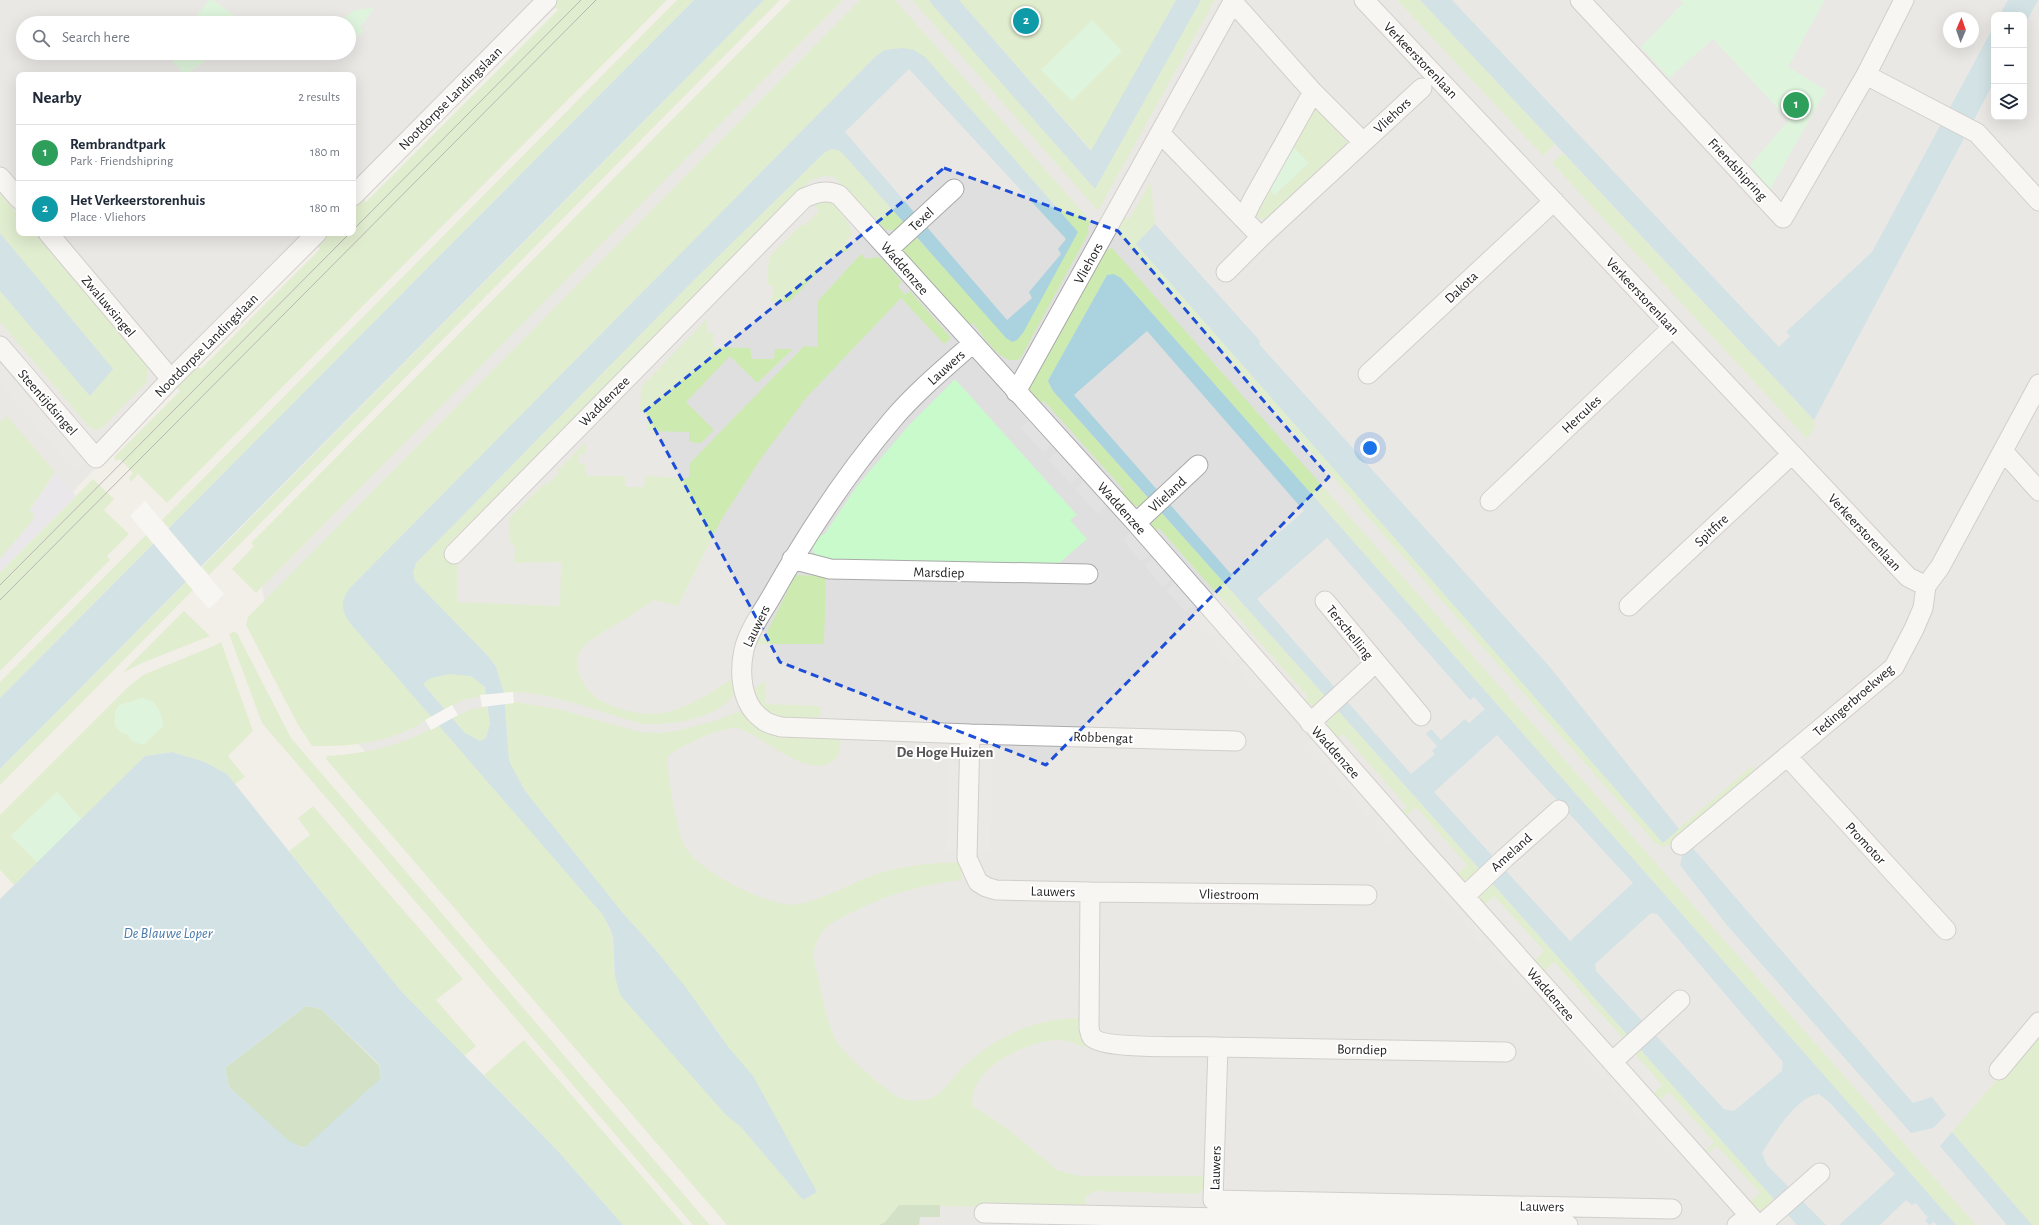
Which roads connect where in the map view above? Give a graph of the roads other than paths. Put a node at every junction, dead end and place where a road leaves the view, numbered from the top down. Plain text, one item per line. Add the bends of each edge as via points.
1 (548, 0) edge
2 (1364, 0) edge
3 (1580, 0) edge
4 (1904, 0) edge
5 (1234, 1) edge
6 (1866, 76) junction
7 (1422, 88) dead end
8 (1313, 92) junction
9 (1160, 133) junction
10 (1363, 142) junction
11 (0, 177) edge
12 (954, 189) dead end
13 (356, 193) edge
14 (16, 196) edge
15 (1554, 201) junction
16 (2039, 201) edge
17 (1244, 218) junction
18 (51, 236) edge
19 (314, 236) edge
20 (1261, 237) junction
21 (889, 249) junction
22 (1226, 272) dead end
23 (1672, 328) junction
24 (972, 344) junction
25 (0, 346) edge
26 (1368, 374) dead end
27 (171, 379) junction
28 (2039, 384) edge
29 (1016, 392) junction
30 (2003, 451) junction
31 (1792, 454) junction
32 (96, 458) joint
33 (1198, 465) dead end
34 (2039, 491) edge
35 (1490, 501) dead end
36 (1136, 524) junction
37 (454, 554) dead end
38 (792, 559) junction
39 (1088, 574) dead end
40 (1926, 586) junction
41 (1325, 601) dead end
42 (1629, 606) dead end
43 (1376, 663) junction
44 (1421, 716) dead end
45 (1310, 723) junction
46 (970, 734) junction
47 (1236, 741) dead end
48 (1787, 756) junction
49 (1559, 810) dead end
50 (1681, 845) dead end
51 (1090, 892) junction
52 (1367, 895) dead end
53 (1465, 896) junction
54 (1946, 930) dead end
55 (1680, 1000) dead end
56 (2039, 1022) edge
57 (1218, 1047) junction
58 (1506, 1052) dead end
59 (1612, 1062) junction
60 (1999, 1070) dead end
61 (1820, 1173) dead end
62 (1672, 1209) dead end
63 (984, 1213) dead end
64 (1756, 1221) edge
65 (1418, 1223) edge
66 (1568, 1225) edge

1 - 13 street, Nootdorpse Landingslaan
2 - 15 street, Verkeerstorenlaan
3 - 6 street, Friendshipring via 1783,218
4 - 6 street, Friendshipring
5 - 8 street, Vliehors
5 - 9 street, Vliehors
6 - 16 street via 1977,133
7 - 10 street, Vliehors
8 - 10 street, Vliehors
8 - 17 street
9 - 17 street
9 - 29 street, Vliehors
10 - 20 street, Vliehors
11 - 14 street
12 - 21 street, Texel
15 - 23 street, Verkeerstorenlaan
15 - 26 street, Dakota
17 - 20 street
18 - 27 street, Zwaluwsingel
19 - 27 street, Nootdorpse Landingslaan
20 - 22 street, Vliehors
21 - 24 street, Waddenzee
21 - 37 street, Waddenzee via 839,195 830,191 804,198
23 - 31 street, Verkeerstorenlaan
23 - 35 street, Hercules
24 - 29 street, Waddenzee
24 - 38 street, Lauwers via 936,375 894,418 845,479
25 - 32 street, Steentijdsingel
27 - 32 street, Nootdorpse Landingslaan
28 - 30 street, Tedingerbroekweg
29 - 36 street, Waddenzee
30 - 34 street
30 - 40 street, Tedingerbroekweg via 1940,567
31 - 40 street, Verkeerstorenlaan via 1908,577
31 - 42 street, Spitfire
33 - 36 street, Vlieland
36 - 45 street, Waddenzee
38 - 39 street, Marsdiep via 830,570
38 - 46 street, Lauwers via 744,648 741,668 747,701 762,720 781,727
40 - 48 street, Tedingerbroekweg via 1923,608 1894,667
41 - 43 street, Terschelling
43 - 44 street, Terschelling
43 - 45 street, Terschelling
45 - 53 street, Waddenzee
46 - 47 street, Robbengat
46 - 51 street, Lauwers via 967,858 978,882 996,890
48 - 50 street, Tedingerbroekweg
48 - 54 street, Promotor
49 - 53 street, Ameland
51 - 52 street, Vliestroom
51 - 57 street, Lauwers via 1089,1028 1092,1037 1116,1045
53 - 59 street, Waddenzee
55 - 59 street
56 - 60 street
57 - 58 street, Borndiep
57 - 62 street, Lauwers via 1213,1200
59 - 64 street, Waddenzee
61 - 64 street via 1801,1191
63 - 65 street
65 - 66 street

